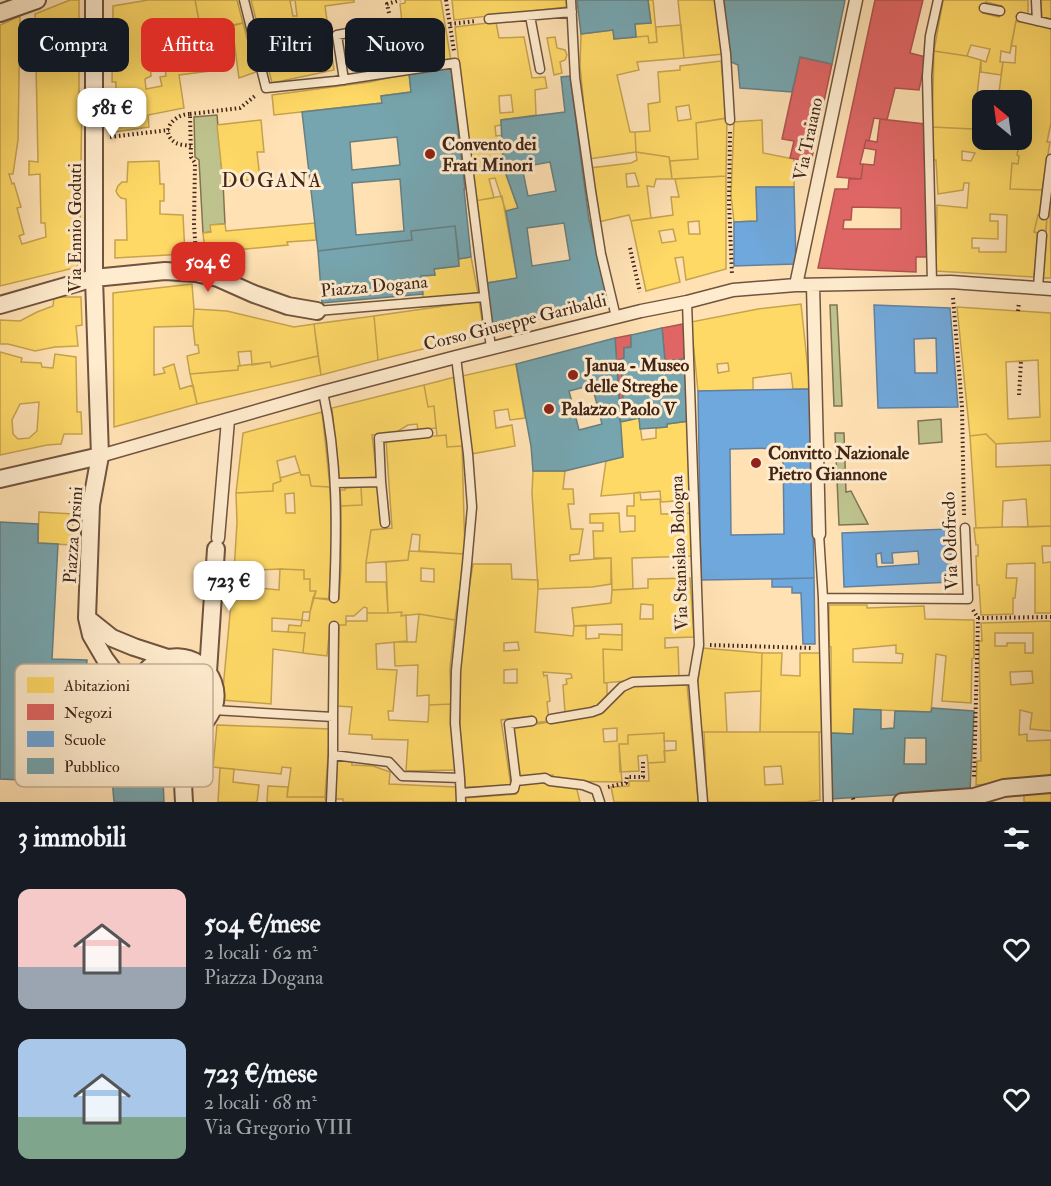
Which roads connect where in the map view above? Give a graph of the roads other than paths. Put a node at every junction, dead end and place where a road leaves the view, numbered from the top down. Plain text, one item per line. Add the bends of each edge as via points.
1 (37, 0) edge
2 (94, 0) edge
3 (244, 0) edge
4 (571, 0) edge
5 (719, 0) edge
6 (856, 0) edge
7 (938, 0) edge
8 (1036, 0) edge
9 (984, 8) dead end
10 (1000, 11) dead end
11 (572, 12) junction
12 (0, 13) edge
13 (530, 16) junction
14 (1021, 17) dead end
15 (489, 19) road end
16 (1037, 21) junction
17 (1051, 24) edge
18 (345, 33) edge
19 (445, 64) edge
20 (540, 69) dead end
21 (393, 72) edge
22 (345, 80) junction
23 (730, 120) road end
24 (1051, 159) edge
25 (1044, 215) dead end
26 (1042, 235) dead end
27 (94, 278) junction
28 (932, 282) junction
29 (796, 285) junction
30 (813, 285) junction
31 (1045, 288) edge
32 (484, 297) junction
33 (687, 302) junction
34 (0, 304) edge
35 (317, 311) joint
36 (616, 317) junction
37 (491, 348) junction
38 (456, 357) junction
39 (323, 392) junction
40 (228, 420) junction
41 (428, 433) dead end
42 (100, 456) junction
43 (0, 479) edge
44 (381, 482) junction
45 (335, 483) junction
46 (386, 523) dead end
47 (965, 528) road end
48 (819, 534) joint
49 (217, 543) joint
50 (334, 598) dead end
51 (823, 598) junction
52 (87, 618) junction
53 (334, 626) dead end
54 (168, 657) junction
55 (109, 664) edge
56 (154, 664) edge
57 (199, 664) edge
58 (209, 664) edge
59 (213, 680) edge
60 (693, 680) junction
61 (213, 710) joint
62 (333, 717) junction
63 (550, 718) dead end
64 (532, 721) dead end
65 (333, 755) junction
66 (460, 778) junction
67 (516, 781) junction
68 (1051, 784) edge
69 (184, 787) edge
70 (460, 798) edge
71 (184, 802) edge
72 (331, 802) edge
73 (600, 802) edge
74 (702, 802) edge
75 (828, 802) edge
76 (902, 802) edge

1 - 12 street
2 - 27 street, Via Ennio Goduti
3 - 22 lane via 266,88
4 - 11 lane
5 - 23 lane
6 - 29 street, Via Traiano
7 - 28 lane via 927,76
8 - 16 lane
9 - 10 lane
11 - 13 lane
11 - 36 lane via 575,78 591,191
13 - 15 lane
13 - 20 lane
14 - 16 lane
16 - 17 lane
18 - 22 lane via 337,34
19 - 32 lane via 455,63
21 - 22 lane
24 - 25 lane
26 - 31 lane
27 - 34 street, Piazza Dogana
27 - 35 street, Piazza Dogana via 165,271 196,273 288,306
27 - 42 street, Via Ennio Goduti
28 - 30 street, Corso Giuseppe Garibaldi
28 - 31 street, Corso Giuseppe Garibaldi
29 - 30 street, Corso Giuseppe Garibaldi
29 - 33 street, Corso Giuseppe Garibaldi via 733,290
30 - 48 street
32 - 35 lane, Piazza Dogana
32 - 37 lane
33 - 36 street, Corso Giuseppe Garibaldi
33 - 60 lane, Via Stanislao Bologna via 699,645
36 - 37 street, Corso Giuseppe Garibaldi
37 - 38 street, Corso Giuseppe Garibaldi
38 - 39 street, Corso Giuseppe Garibaldi
38 - 66 lane via 472,507 456,671
39 - 40 street, Corso Giuseppe Garibaldi
39 - 45 lane
40 - 42 street, Corso Giuseppe Garibaldi
40 - 49 street
41 - 44 lane via 379,438
42 - 43 street, Corso Giuseppe Garibaldi
42 - 52 street, Piazza Orsini via 91,504
44 - 45 lane
44 - 46 lane
45 - 50 lane
47 - 51 lane, Via Odofredo via 968,599
48 - 51 lane
49 - 58 street
51 - 75 lane
52 - 54 street via 112,638
52 - 55 street, Piazza Orsini via 91,635
53 - 62 lane
54 - 56 street
54 - 57 street via 178,656
59 - 61 street
60 - 63 lane via 633,681 614,693 600,709
60 - 74 lane, Via Stanislao Bologna
61 - 62 lane
62 - 65 lane
64 - 67 lane via 509,724
65 - 66 lane via 389,762 402,776
65 - 72 lane
66 - 70 lane
67 - 70 lane via 514,789
67 - 73 lane via 545,778 583,785 596,790
68 - 76 street via 1004,788 974,797
69 - 71 street, Piazza Orsini

